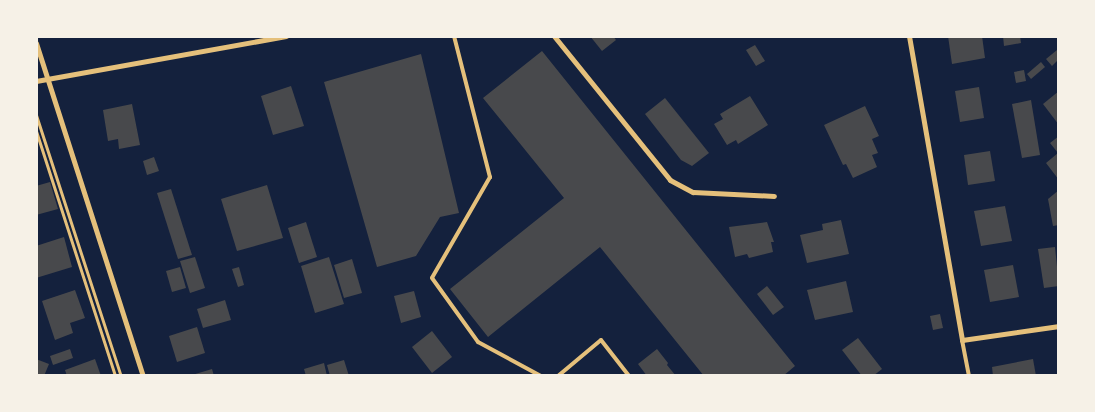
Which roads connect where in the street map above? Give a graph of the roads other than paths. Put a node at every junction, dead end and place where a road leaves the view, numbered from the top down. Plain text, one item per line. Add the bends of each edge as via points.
1 (286, 36) edge
2 (454, 36) edge
3 (554, 36) edge
4 (909, 36) edge
5 (276, 37) edge
6 (36, 43) edge
7 (49, 79) junction
8 (36, 81) edge
9 (774, 196) dead end
10 (1059, 326) edge
11 (962, 340) junction
12 (143, 376) edge
13 (541, 376) edge
14 (558, 376) edge
15 (629, 376) edge
16 (969, 376) edge

1 - 5 street
2 - 13 lane via 490,177 432,278 478,342
3 - 9 street via 670,180 693,192
4 - 11 street
5 - 7 street
6 - 7 street
7 - 8 street
7 - 12 street
10 - 11 street
11 - 16 lane
14 - 15 lane via 602,340

